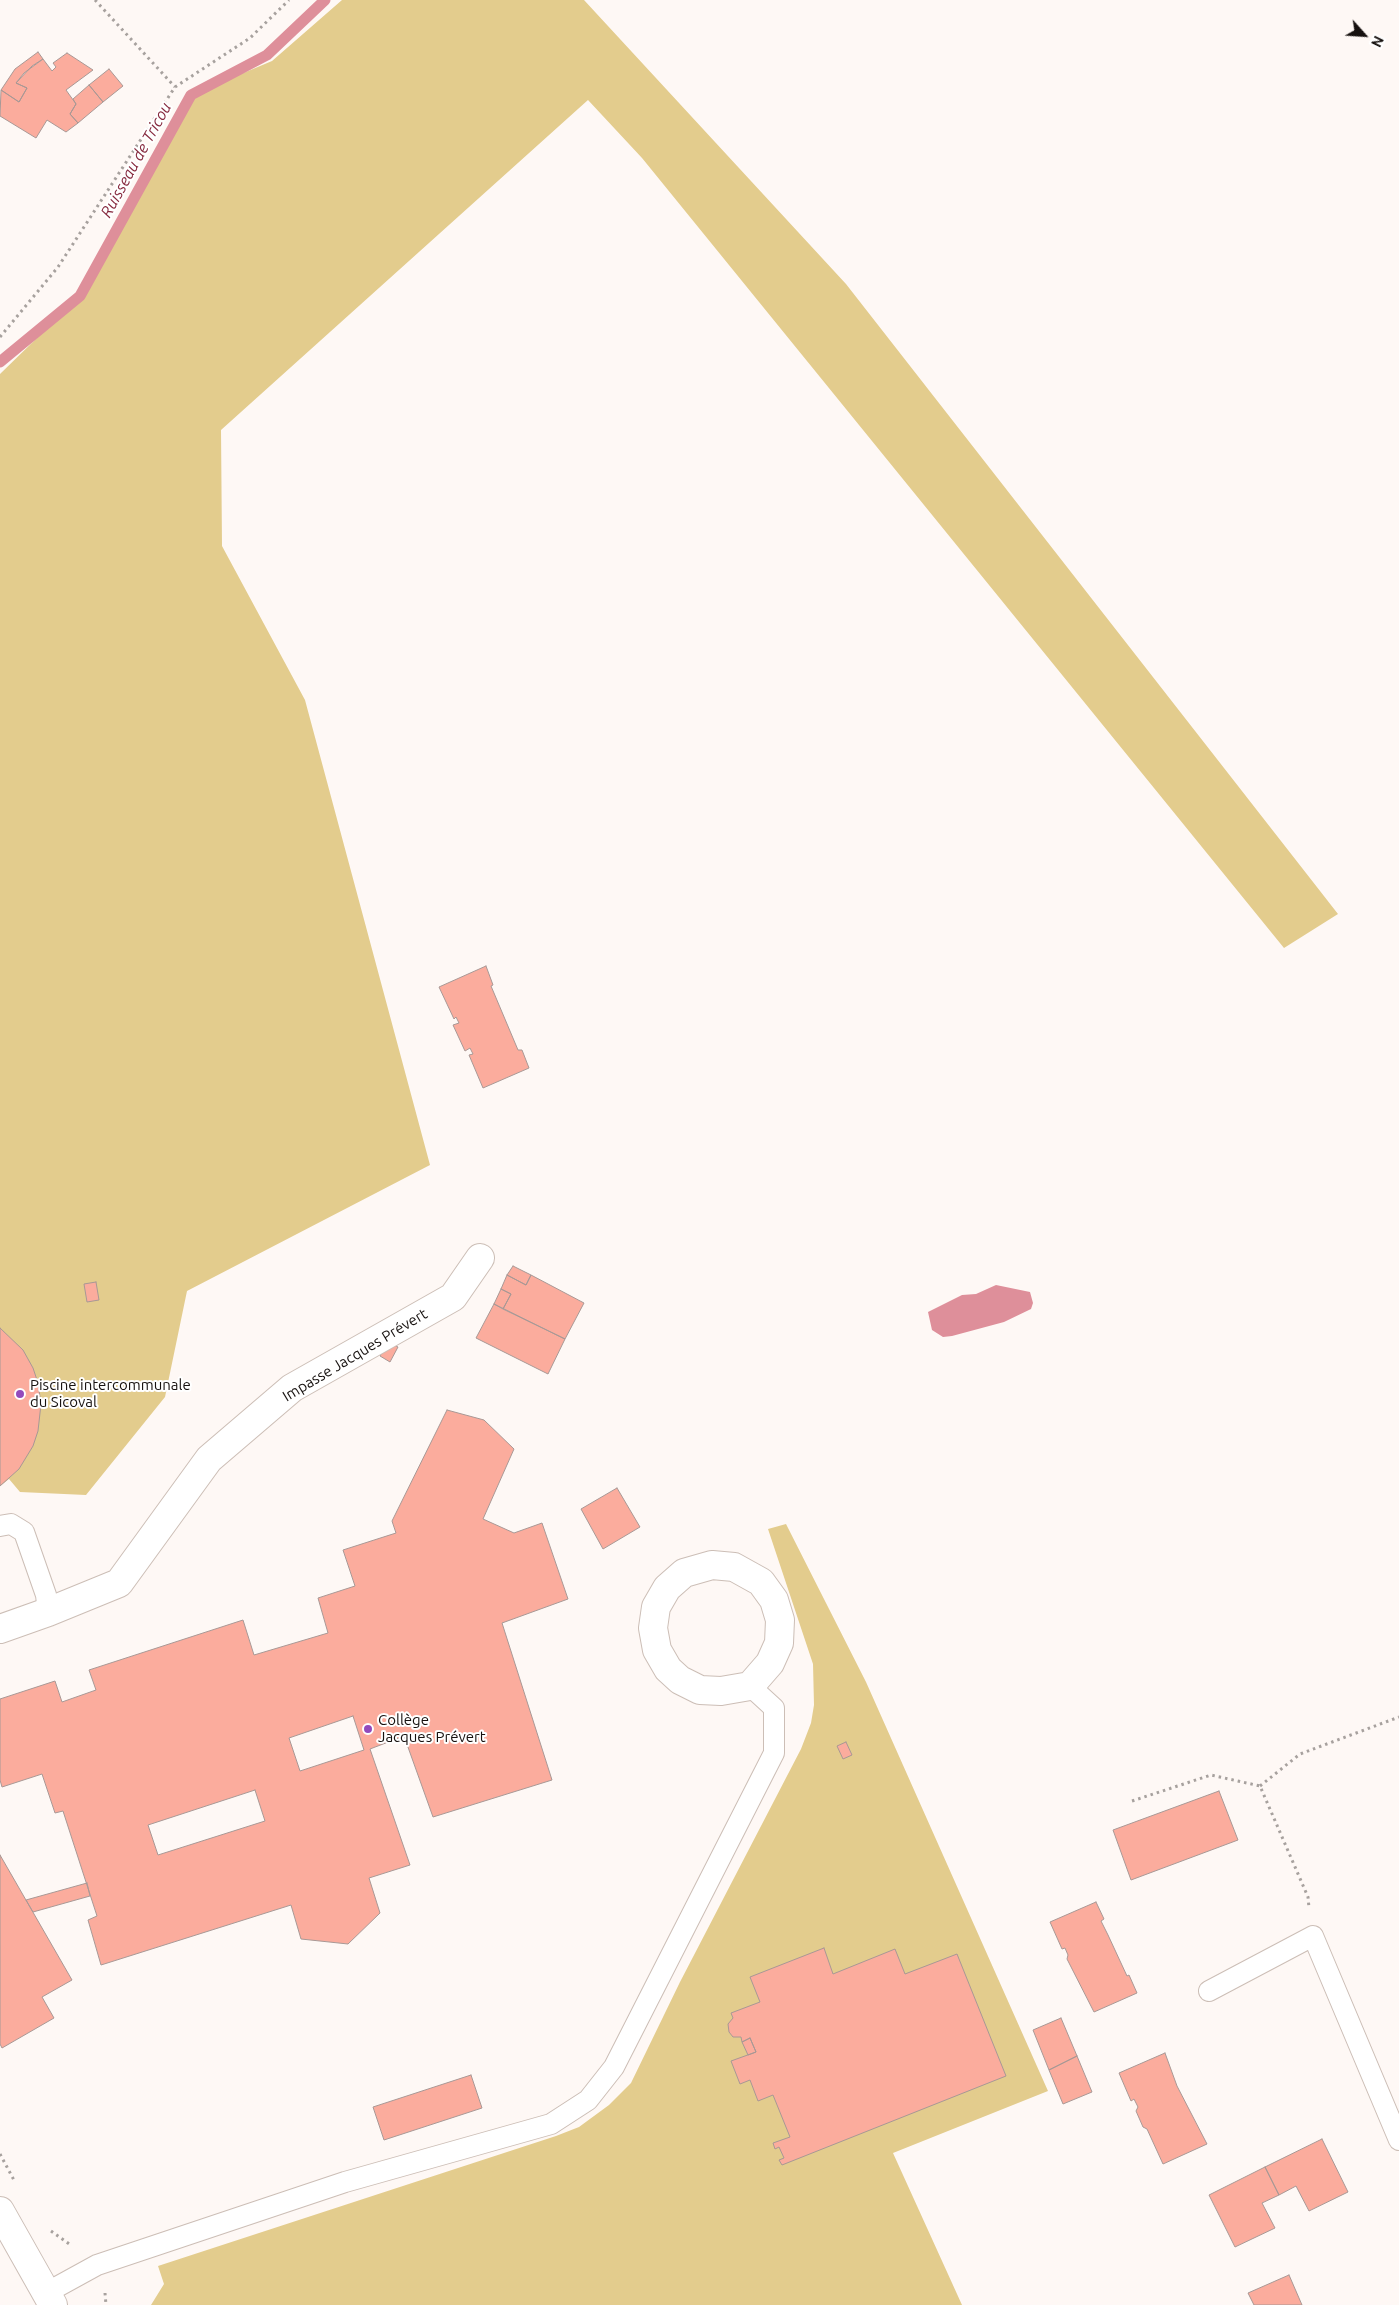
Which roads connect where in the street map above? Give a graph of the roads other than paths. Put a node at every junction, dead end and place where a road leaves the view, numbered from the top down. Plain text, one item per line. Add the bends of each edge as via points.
1 (480, 1258) dead end
2 (0, 1526) edge
3 (48, 1612) junction
4 (0, 1629) edge
5 (750, 1686) junction
6 (1209, 1991) dead end
7 (1399, 2140) edge
8 (0, 2211) edge
9 (49, 2299) edge

1 - 3 street, Impasse Jacques Prévert via 453,1297 292,1388 209,1459 119,1583
2 - 3 lane via 11,1524 24,1532 46,1595
3 - 4 street, Impasse Jacques Prévert
5 - 5 street via 770,1663 779,1642 780,1620 774,1600 761,1582 734,1567 712,1565 684,1574 667,1588 656,1607 653,1628 657,1650 668,1669 680,1680 700,1690 722,1691
5 - 9 lane via 774,1708 774,1753 614,2067 588,2100 550,2124 345,2182 97,2265
6 - 7 lane via 1312,1936
8 - 9 street

